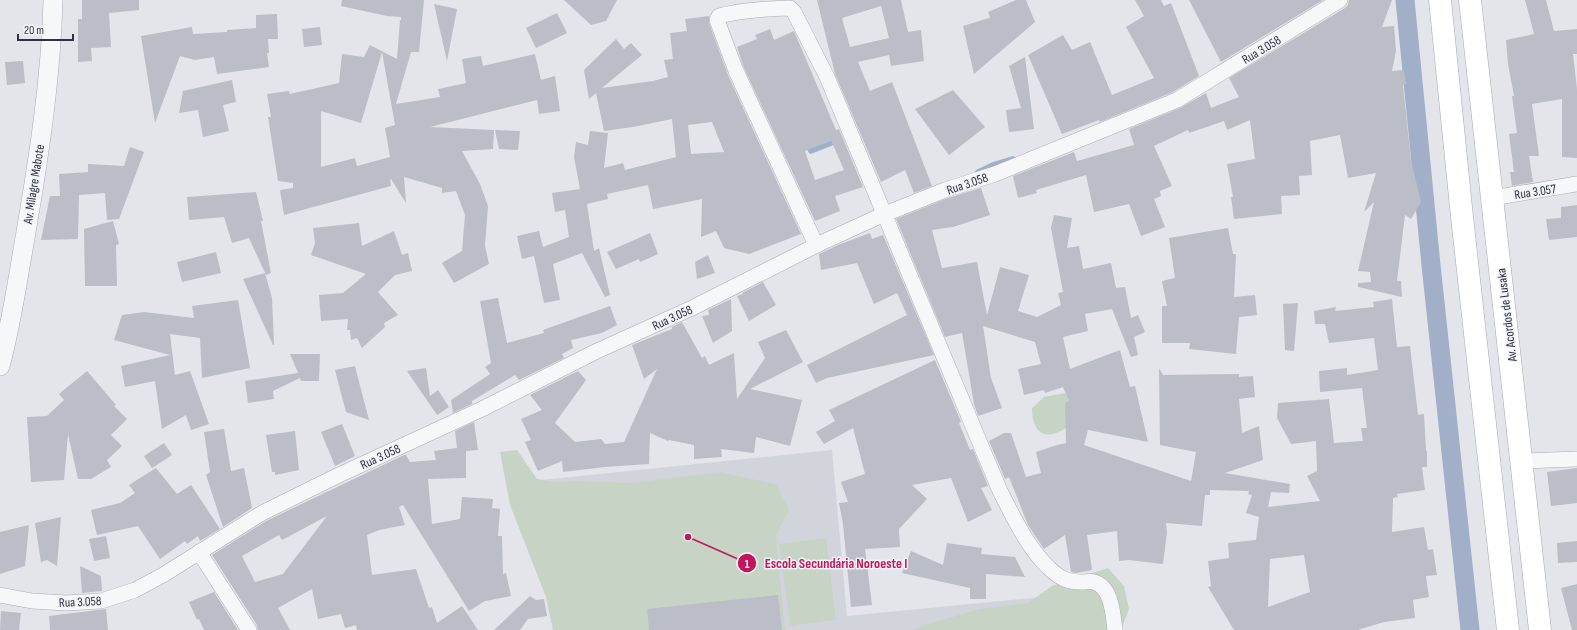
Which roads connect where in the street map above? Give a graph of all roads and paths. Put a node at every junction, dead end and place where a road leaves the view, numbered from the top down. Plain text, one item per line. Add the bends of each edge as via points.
1 (53, 0) edge
2 (1340, 0) edge
3 (1440, 0) edge
4 (1470, 0) edge
5 (1577, 184) edge
6 (1492, 198) junction
7 (884, 214) junction
8 (816, 245) junction
9 (4, 339) edge
10 (0, 366) edge
11 (1577, 459) edge
12 (1523, 461) junction
13 (199, 552) junction
14 (0, 595) edge
15 (249, 630) edge
16 (1115, 630) edge
17 (1508, 630) edge
18 (1540, 630) edge

1 - 9 street, Av. Milagre Mabote via 46,100 32,199
2 - 7 street, Rua 3.058 via 1177,100 995,174
3 - 17 main road
4 - 6 main road, Av. Acordos de Lusaka
5 - 6 street, Rua 3.057
6 - 12 main road, Av. Acordos de Lusaka
7 - 8 street, Rua 3.058
7 - 8 street via 827,77 794,12 790,8 775,8 720,16 717,20 736,71
7 - 16 street via 997,484 1021,532 1060,578 1071,582 1094,582 1102,587 1113,609
8 - 13 street, Rua 3.058 via 692,308 597,351 262,513
9 - 10 street, Av. Milagre Mabote
11 - 12 street
12 - 18 main road, Av. Acordos de Lusaka
13 - 14 street, Rua 3.058 via 135,590 101,601 32,601
13 - 15 street

